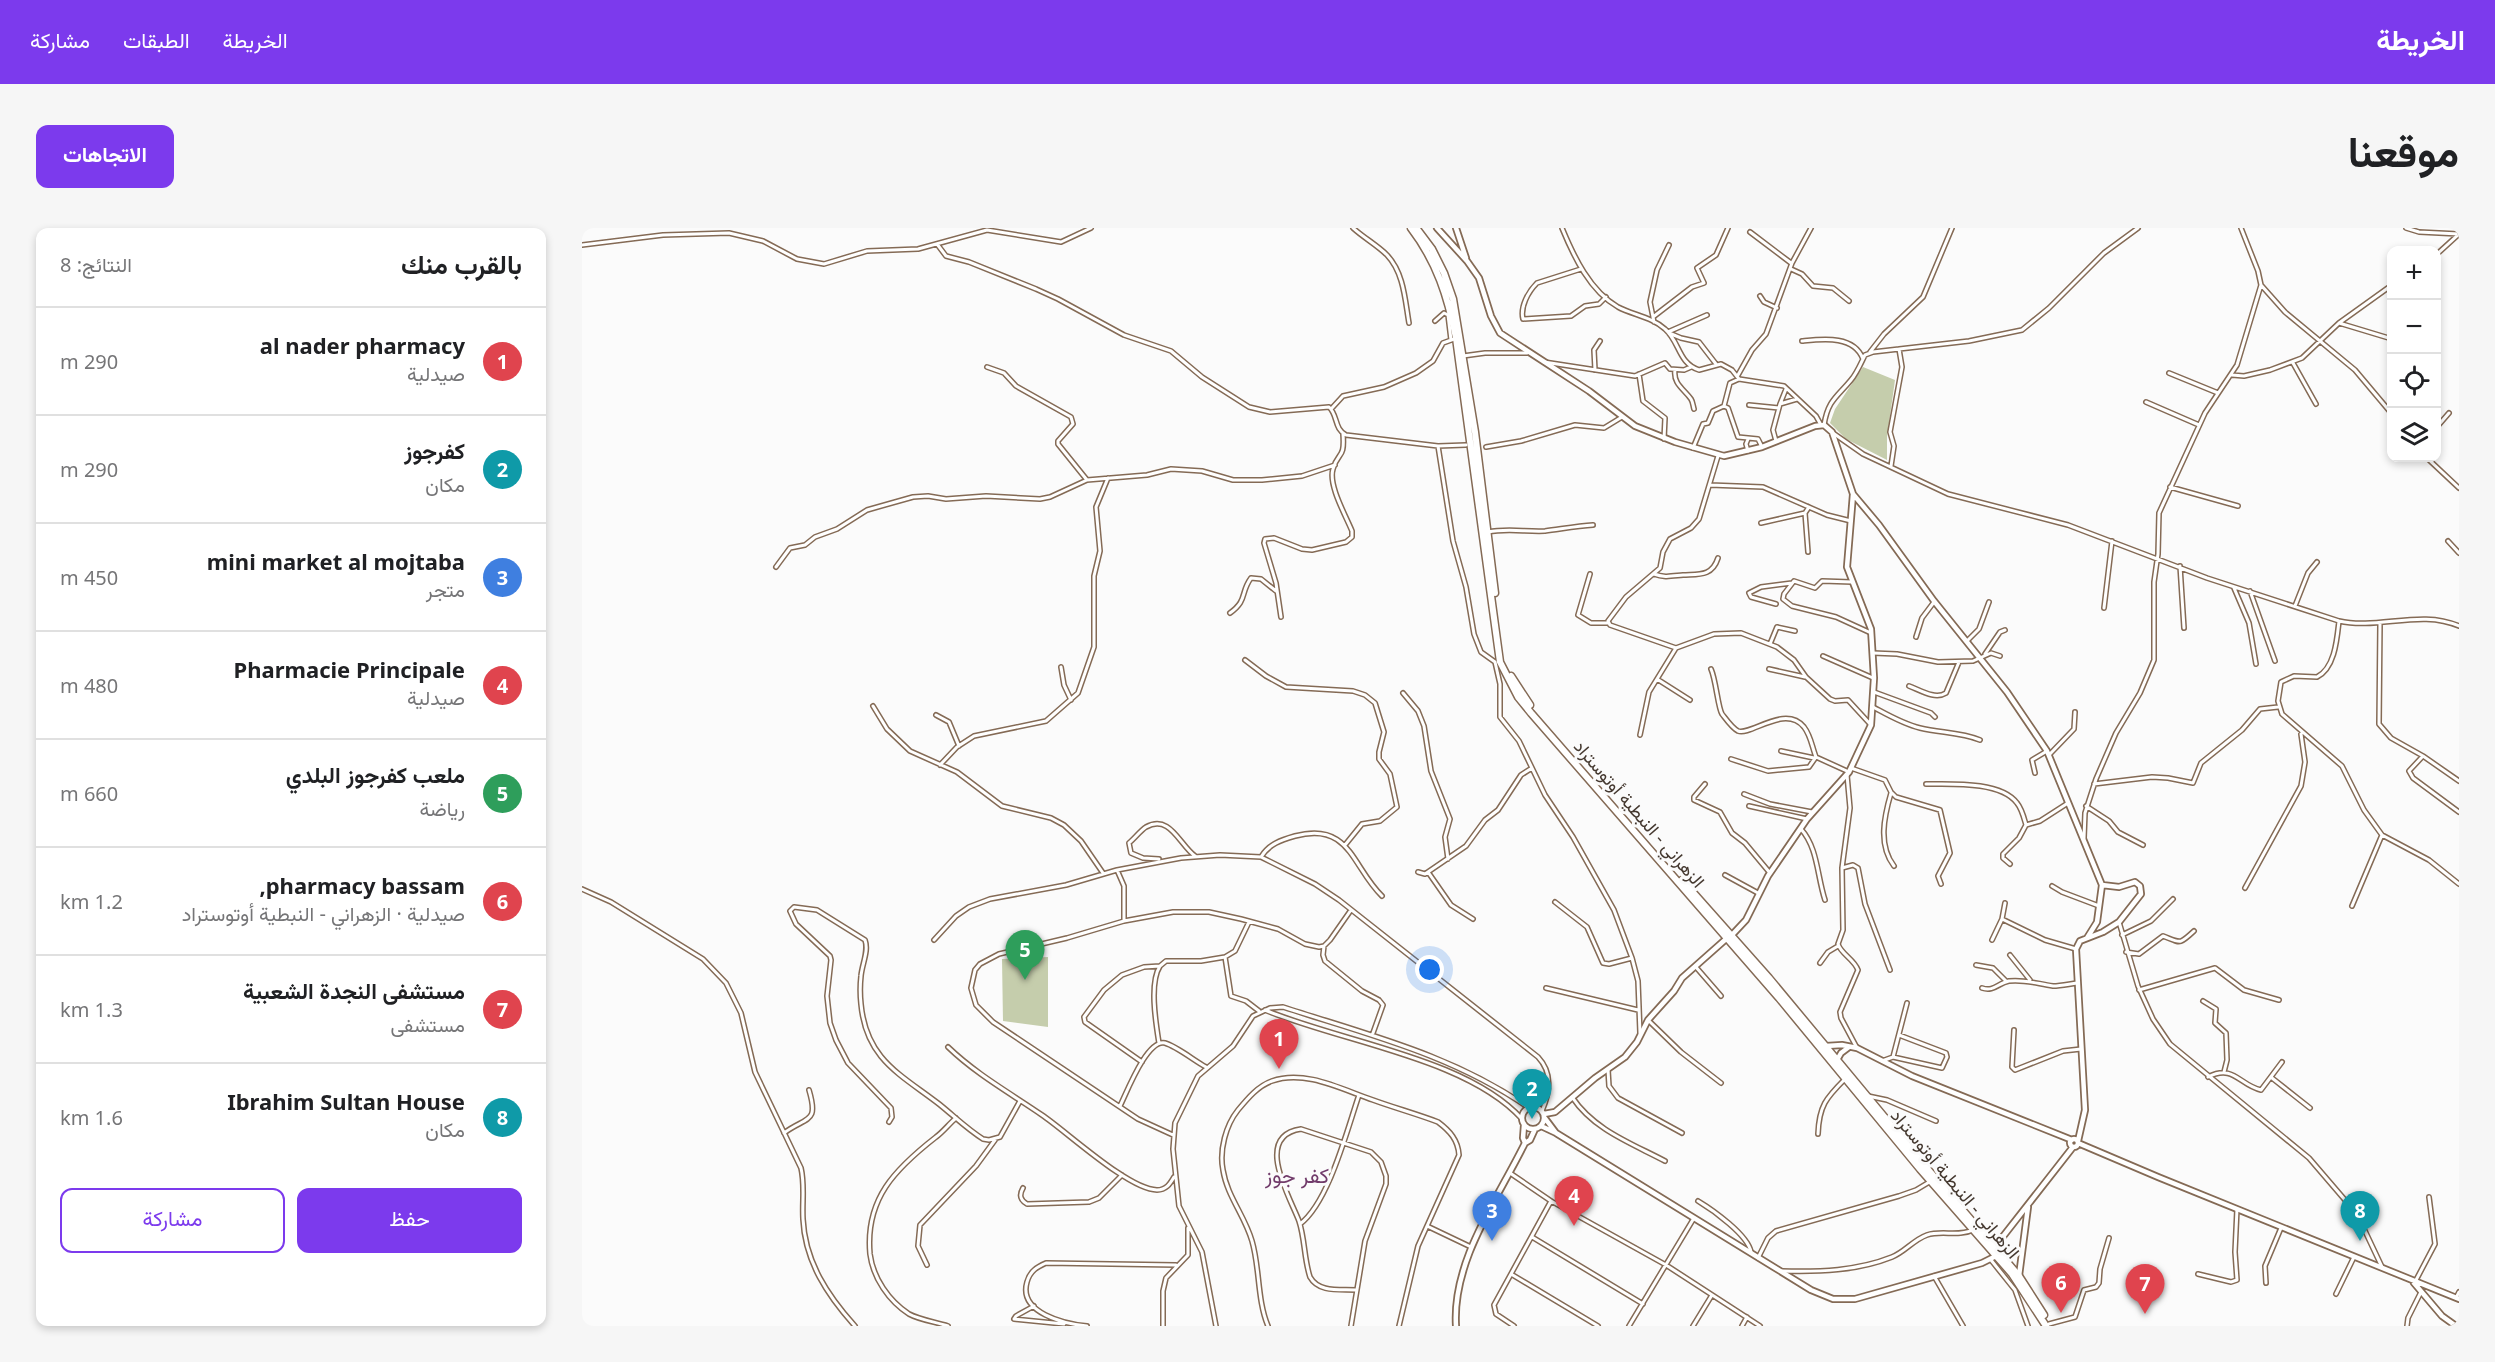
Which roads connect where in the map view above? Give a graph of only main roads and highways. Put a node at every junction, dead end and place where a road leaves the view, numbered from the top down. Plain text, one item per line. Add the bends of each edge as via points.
1 (1411, 228) edge
2 (1416, 228) edge
3 (1480, 502) junction
4 (1729, 937) junction
5 (1789, 1006) junction
6 (2048, 1325) edge

1 - 3 highway, الزهراني - النبطية أوتوستراد via 1423,243 1448,297
2 - 3 highway, الزهراني - النبطية أوتوستراد via 1432,249 1453,299
3 - 4 highway, الزهراني - النبطية أوتوستراد via 1504,661 1516,686
3 - 4 highway, الزهراني - النبطية أوتوستراد via 1498,662 1518,697
4 - 5 highway, الزهراني - النبطية أوتوستراد
5 - 6 highway, الزهراني - النبطية أوتوستراد via 1993,1258 2012,1274
5 - 6 highway, الزهراني - النبطية أوتوستراد via 2019,1276

